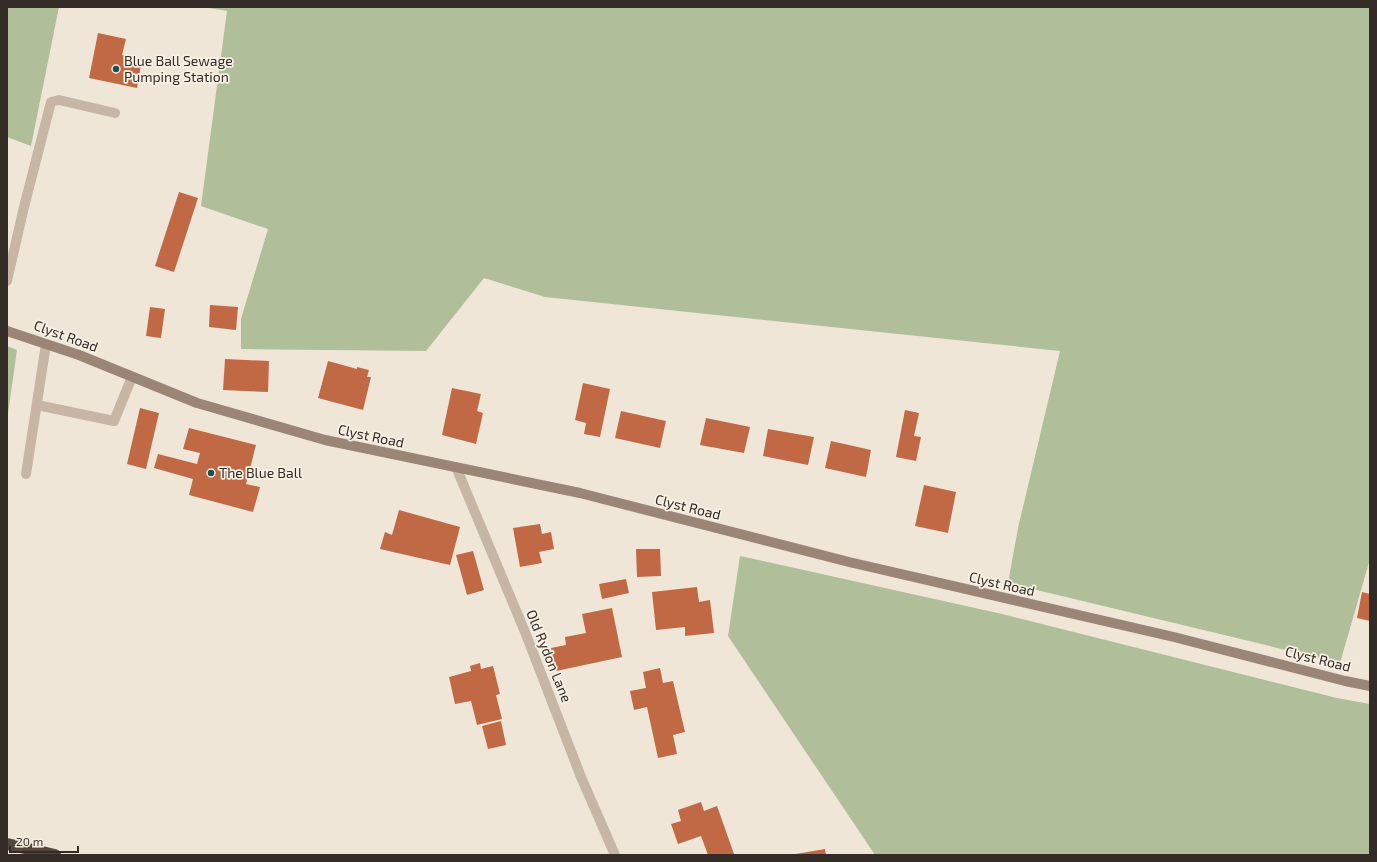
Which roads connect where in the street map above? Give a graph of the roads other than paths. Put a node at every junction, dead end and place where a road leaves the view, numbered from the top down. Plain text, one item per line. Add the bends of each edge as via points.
1 (115, 113) dead end
2 (7, 282) edge
3 (7, 331) edge
4 (46, 344) junction
5 (132, 376) junction
6 (37, 405) junction
7 (456, 468) junction
8 (26, 474) dead end
9 (1370, 686) edge
10 (7, 844) edge
11 (55, 855) edge
12 (615, 855) edge

1 - 2 street via 59,100 51,102
3 - 4 street, Clyst Road
4 - 5 street, Clyst Road
4 - 6 street
5 - 6 street via 114,421
5 - 7 street, Clyst Road via 197,403 317,438
6 - 8 street
7 - 9 street, Clyst Road via 580,493 849,562 1166,635
7 - 12 street, Old Rydon Lane
10 - 11 highway

